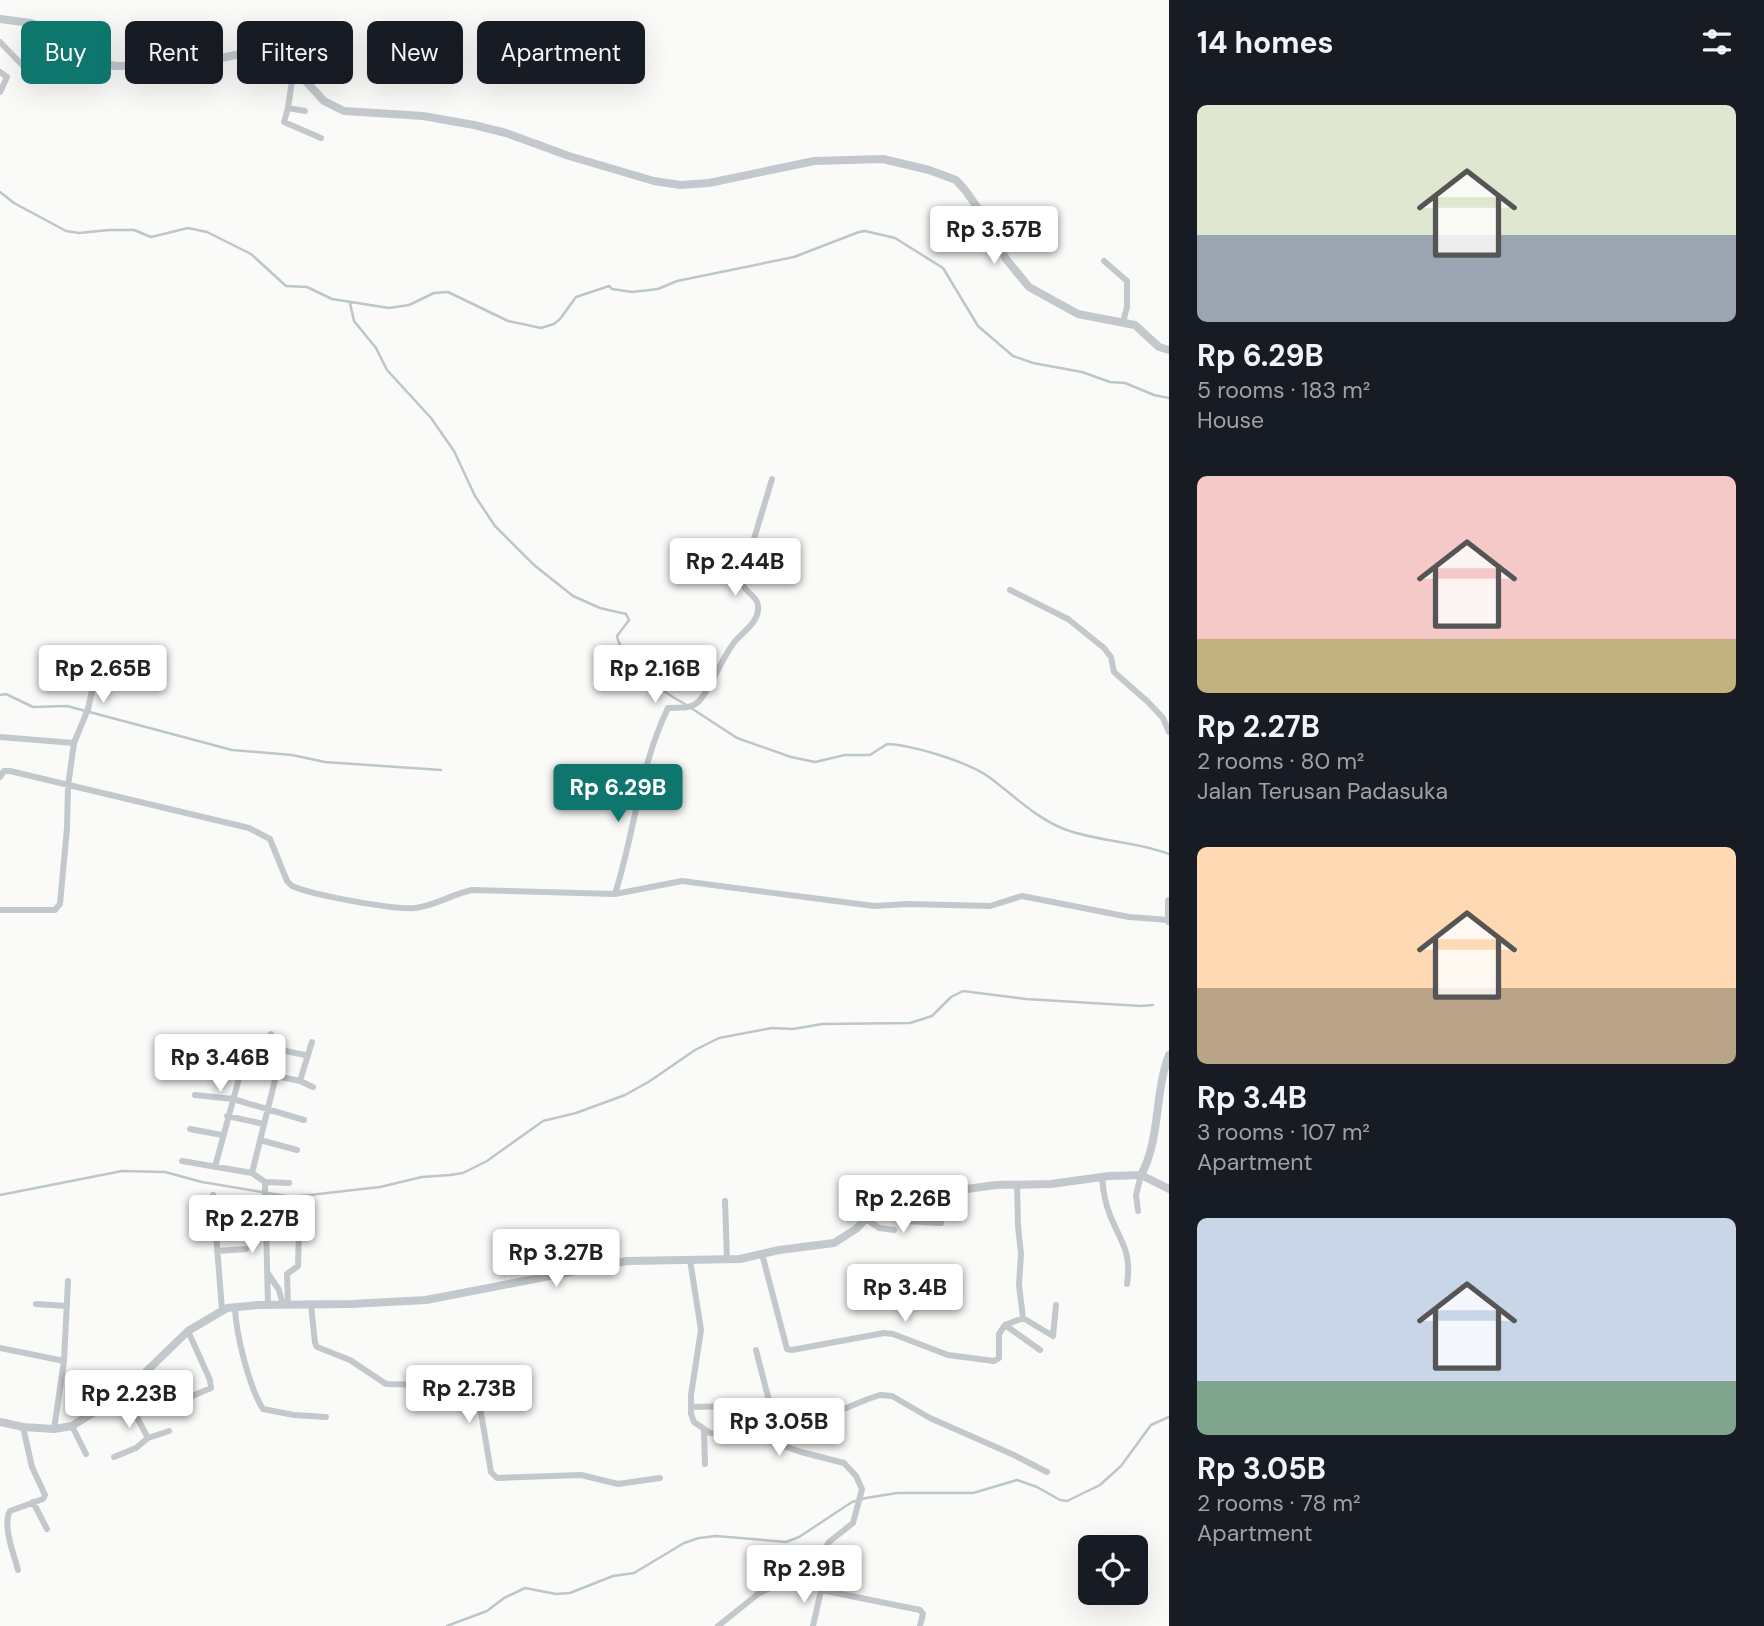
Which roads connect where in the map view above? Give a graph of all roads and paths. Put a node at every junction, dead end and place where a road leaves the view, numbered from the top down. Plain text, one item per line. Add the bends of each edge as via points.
1 (0, 19) edge
2 (0, 42) edge
3 (21, 64) edge
4 (125, 67) edge
5 (0, 72) edge
6 (292, 84) edge
7 (309, 84) edge
8 (0, 92) edge
9 (288, 108) junction
10 (305, 111) dead end
11 (321, 138) dead end
12 (1104, 261) dead end
13 (1123, 322) junction
14 (1169, 350) edge
15 (772, 480) dead end
16 (1010, 590) dead end
17 (54, 649) dead end
18 (117, 649) dead end
19 (98, 662) junction
20 (1169, 732) edge
21 (0, 737) edge
22 (74, 743) junction
23 (0, 777) edge
24 (68, 786) junction
25 (615, 894) junction
26 (1169, 901) edge
27 (0, 910) edge
28 (1169, 921) edge
29 (271, 1034) dead end
30 (312, 1042) dead end
31 (267, 1050) junction
32 (1169, 1056) edge
33 (307, 1058) junction
34 (263, 1069) junction
35 (276, 1076) junction
36 (300, 1081) junction
37 (313, 1087) dead end
38 (195, 1095) dead end
39 (233, 1099) junction
40 (268, 1108) junction
41 (227, 1116) junction
42 (304, 1120) dead end
43 (264, 1124) junction
44 (190, 1129) dead end
45 (222, 1135) junction
46 (260, 1140) junction
47 (297, 1150) dead end
48 (181, 1161) dead end
49 (215, 1167) junction
50 (252, 1173) junction
51 (1141, 1175) junction
52 (1102, 1177) junction
53 (265, 1182) junction
54 (289, 1183) dead end
55 (1017, 1184) junction
56 (1169, 1189) edge
57 (213, 1195) dead end
58 (725, 1200) dead end
59 (295, 1204) dead end
60 (266, 1205) junction
61 (246, 1209) dead end
62 (874, 1210) junction
63 (214, 1211) junction
64 (1138, 1211) dead end
65 (866, 1219) junction
66 (941, 1223) dead end
67 (299, 1229) dead end
68 (894, 1230) dead end
69 (246, 1249) dead end
70 (218, 1251) junction
71 (762, 1254) junction
72 (727, 1259) junction
73 (690, 1260) junction
74 (266, 1270) junction
75 (68, 1281) dead end
76 (1127, 1284) dead end
77 (36, 1304) dead end
78 (1056, 1304) dead end
79 (268, 1305) junction
80 (285, 1305) junction
81 (311, 1305) junction
82 (67, 1306) junction
83 (235, 1308) junction
84 (222, 1310) junction
85 (1023, 1318) junction
86 (1005, 1325) junction
87 (188, 1331) junction
88 (0, 1348) edge
89 (756, 1350) dead end
90 (1040, 1350) dead end
91 (64, 1361) junction
92 (124, 1393) junction
93 (185, 1399) dead end
94 (770, 1405) junction
95 (691, 1407) junction
96 (326, 1417) dead end
97 (0, 1422) edge
98 (72, 1426) junction
99 (23, 1427) junction
100 (54, 1429) junction
101 (169, 1431) dead end
102 (704, 1431) junction
103 (776, 1432) junction
104 (752, 1435) junction
105 (148, 1438) junction
106 (86, 1454) dead end
107 (114, 1457) dead end
108 (705, 1464) dead end
109 (1047, 1472) dead end
110 (660, 1478) dead end
111 (33, 1502) junction
112 (47, 1529) dead end
113 (814, 1566) junction
114 (18, 1570) dead end
115 (821, 1590) junction
116 (718, 1626) edge
117 (813, 1626) edge
118 (920, 1626) edge

1 - 4 street via 43,27 81,56
2 - 3 street
5 - 8 street via 7,76
6 - 9 street
7 - 13 street via 324,101 344,111 474,125 680,185 814,160 883,159 929,170 956,180 965,190 1029,288 1077,314
9 - 10 street
9 - 11 street via 284,122
12 - 13 street via 1127,281
13 - 14 street via 1135,325
15 - 25 street via 742,579 745,589 757,598 756,621 731,646 699,701 684,708 668,708 639,788
16 - 20 street via 1068,619 1104,648 1114,672 1163,718
17 - 19 street
18 - 19 street via 105,648
19 - 22 street via 88,709
21 - 22 street
22 - 24 street
23 - 24 street via 10,771
24 - 25 street via 249,828 270,839 292,886 395,908 427,906 472,890
24 - 27 street via 57,909
25 - 28 street via 682,881 874,906 990,906 1021,896 1129,918
26 - 28 street
29 - 31 street
30 - 33 street
31 - 33 street
31 - 34 street
32 - 51 street via 1161,1078 1153,1142
33 - 36 street
34 - 35 street
34 - 39 street via 242,1068
35 - 36 street
35 - 40 street
36 - 37 street
38 - 39 street
39 - 40 street
39 - 41 street
40 - 42 street
40 - 43 street
41 - 43 street
41 - 45 street
43 - 46 street
44 - 45 street
45 - 49 street
46 - 47 street
46 - 50 street
48 - 49 street
49 - 50 street
50 - 53 street
51 - 52 street
51 - 56 street
51 - 64 street
52 - 55 street
52 - 76 street via 1109,1214 1129,1258
53 - 54 street
53 - 60 street
55 - 62 street via 894,1199
55 - 85 street via 1018,1285
57 - 63 street
58 - 72 street
59 - 60 street
60 - 74 street
61 - 63 street
62 - 65 street
62 - 66 street via 905,1221
63 - 70 street
65 - 68 street via 879,1228
65 - 71 street via 834,1243
67 - 80 street via 298,1266 287,1274
69 - 70 street
70 - 84 street
71 - 72 street
71 - 86 street via 785,1346 792,1350 884,1333 948,1355 994,1361 999,1358 999,1334
72 - 73 street
73 - 81 street via 622,1262 426,1300
73 - 95 street via 701,1330
74 - 79 street
74 - 80 street
75 - 82 street
77 - 82 street
78 - 85 street via 1053,1336
79 - 80 street
79 - 83 street
80 - 81 street
81 - 110 street via 317,1347 350,1360 386,1384 461,1386 475,1393 491,1472 497,1478 581,1475 618,1484
82 - 91 street
83 - 84 street
83 - 96 street via 251,1381 263,1409
84 - 87 street
85 - 86 street
86 - 90 street
87 - 92 street
87 - 93 street via 211,1384
88 - 91 street
89 - 94 street
91 - 100 street
92 - 98 street
92 - 105 street
94 - 95 street
94 - 103 street
95 - 102 street via 694,1422
97 - 99 street
98 - 100 street
98 - 106 street
99 - 100 street
99 - 111 street via 32,1467 46,1495
101 - 105 street
102 - 104 street
102 - 108 street
103 - 104 street
103 - 109 street via 868,1398 892,1396
104 - 113 street via 844,1463 860,1482 853,1523 829,1542
105 - 107 street
111 - 112 street
111 - 114 street via 10,1511 7,1518
113 - 115 street
113 - 116 street via 758,1594
115 - 117 street
115 - 118 street via 920,1610

